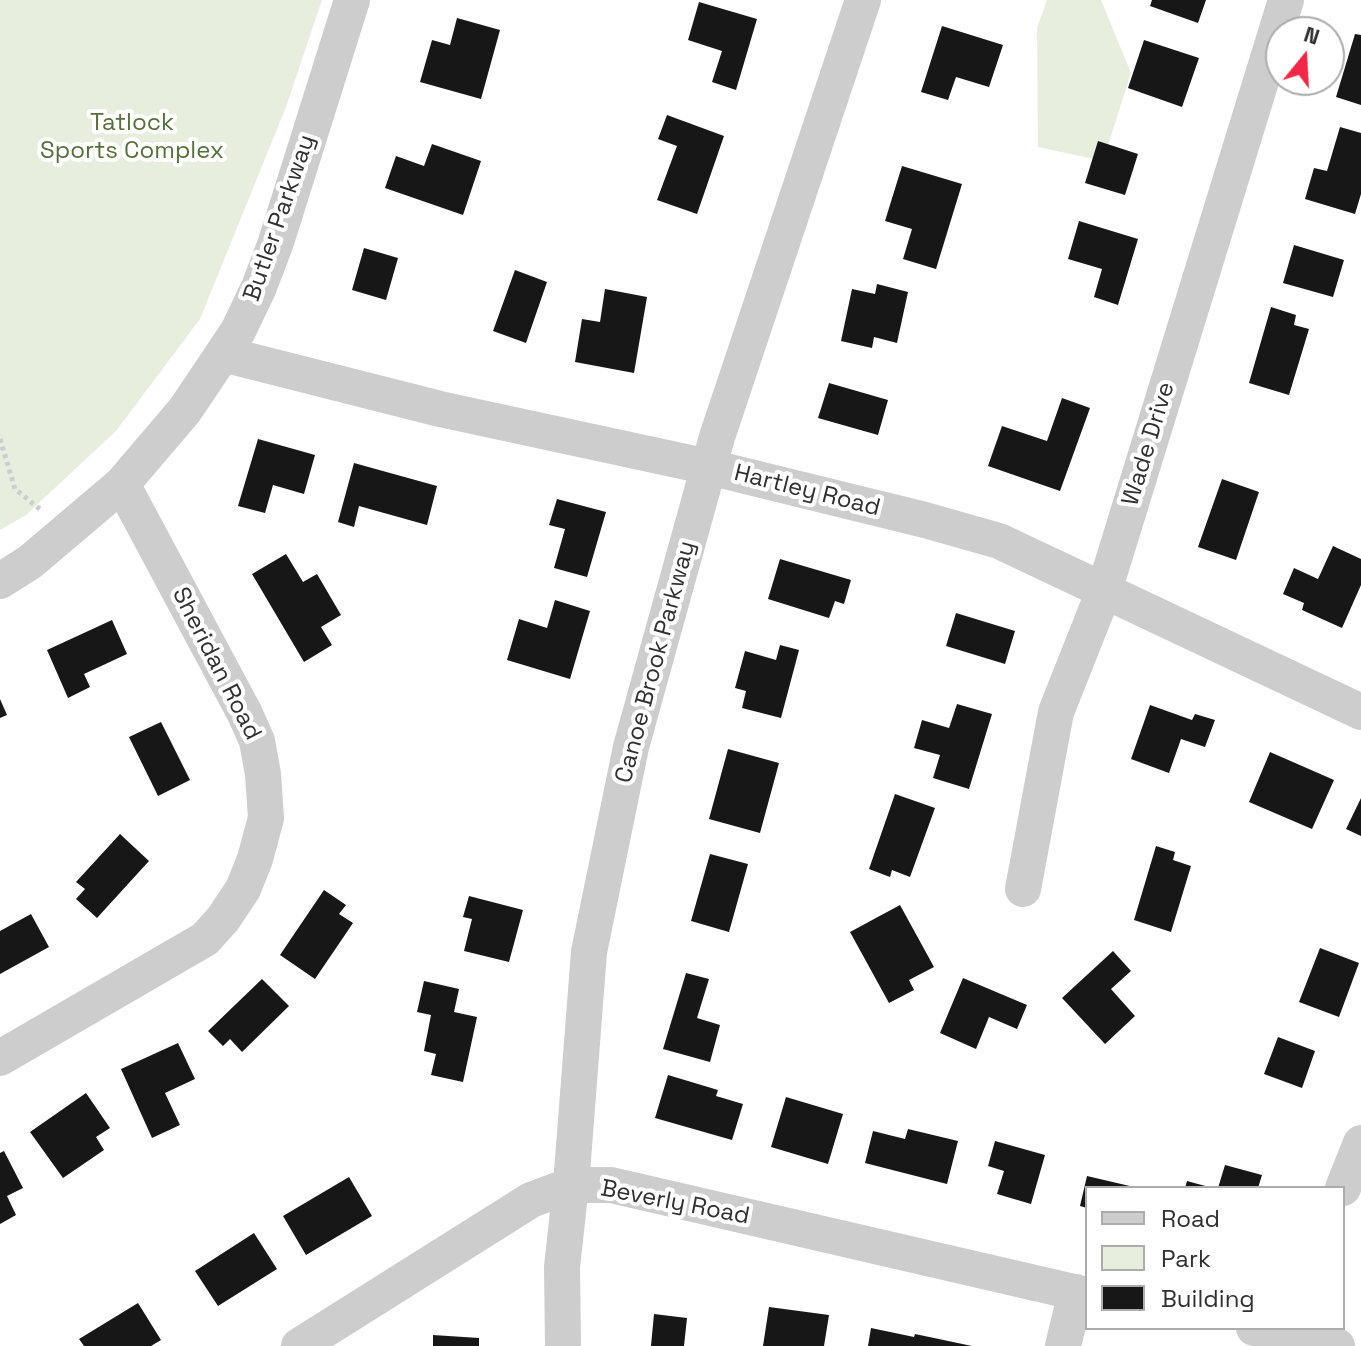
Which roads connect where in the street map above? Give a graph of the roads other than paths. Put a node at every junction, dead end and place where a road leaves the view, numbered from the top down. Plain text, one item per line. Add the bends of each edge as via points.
1 (352, 0) edge
2 (863, 0) edge
3 (1286, 0) edge
4 (223, 354) junction
5 (709, 467) junction
6 (122, 484) junction
7 (0, 581) edge
8 (1104, 591) junction
9 (1361, 712) edge
10 (1023, 889) dead end
11 (0, 1058) edge
12 (1361, 1143) edge
13 (571, 1185) junction
14 (1344, 1186) edge
15 (1081, 1294) edge
16 (1274, 1330) edge
17 (299, 1346) edge
18 (563, 1346) edge
19 (1063, 1346) edge
20 (1337, 1346) edge

1 - 4 street, Butler Parkway via 276,242 254,298
2 - 5 street, Canoe Brook Parkway
3 - 8 street, Wade Drive
4 - 5 street, Hartley Road via 440,409
4 - 6 street, Butler Parkway via 177,420
5 - 8 street, Hartley Road via 999,541
5 - 13 street, Canoe Brook Parkway via 631,747 589,952
6 - 7 street, Butler Parkway
6 - 11 street, Sheridan Road via 257,741 266,818 243,889 205,939
8 - 9 street, Hartley Road
8 - 10 street, Wade Drive via 1056,712
12 - 14 street
13 - 15 street, Beverly Road via 611,1185
13 - 17 street, Beverly Road via 531,1200
13 - 18 street, Canoe Brook Parkway via 562,1267
15 - 19 street
16 - 20 street

